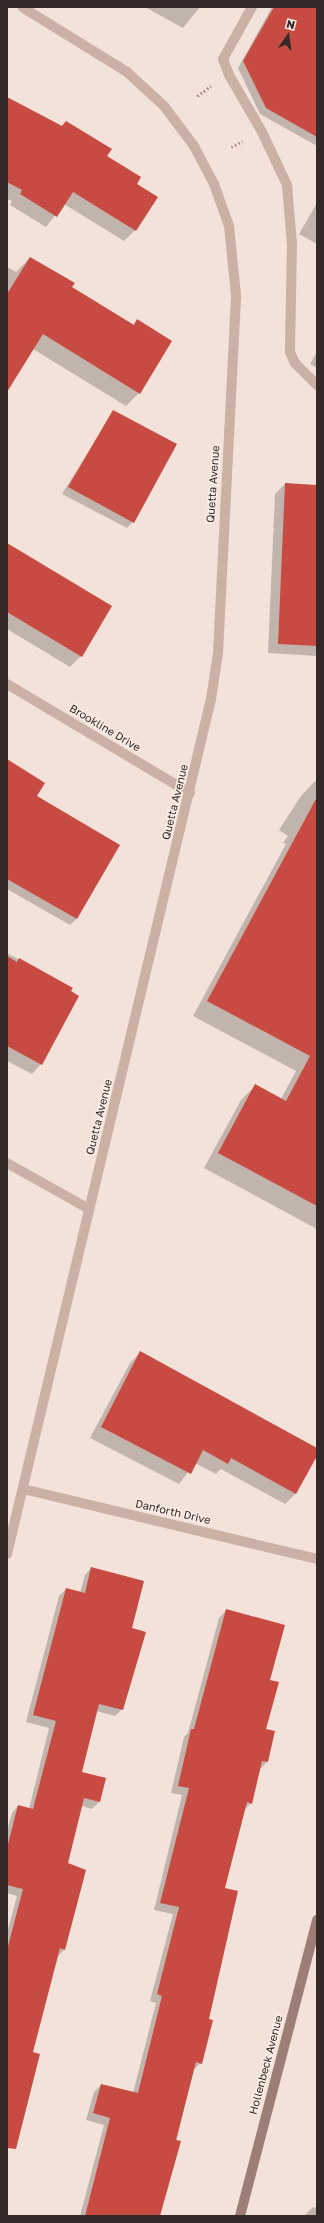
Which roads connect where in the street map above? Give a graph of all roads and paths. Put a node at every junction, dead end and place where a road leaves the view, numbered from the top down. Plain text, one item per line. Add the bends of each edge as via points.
1 (22, 7) edge
2 (252, 7) edge
3 (317, 385) edge
4 (7, 684) edge
5 (190, 793) junction
6 (7, 1164) edge
7 (89, 1209) junction
8 (23, 1489) junction
9 (7, 1554) edge
10 (317, 1559) edge
11 (317, 1920) edge
12 (240, 2216) edge

1 - 5 street, Quetta Avenue via 127,72 172,117 194,146 214,184 229,226 236,295 218,653 211,700
2 - 3 street via 222,59 262,132 287,185 292,244 290,352 295,363
4 - 5 street, Brookline Drive
5 - 7 street, Quetta Avenue
6 - 7 street
7 - 8 street, Quetta Avenue
8 - 9 street, Quetta Avenue
8 - 10 street, Danforth Drive
11 - 12 street, Hollenbeck Avenue

